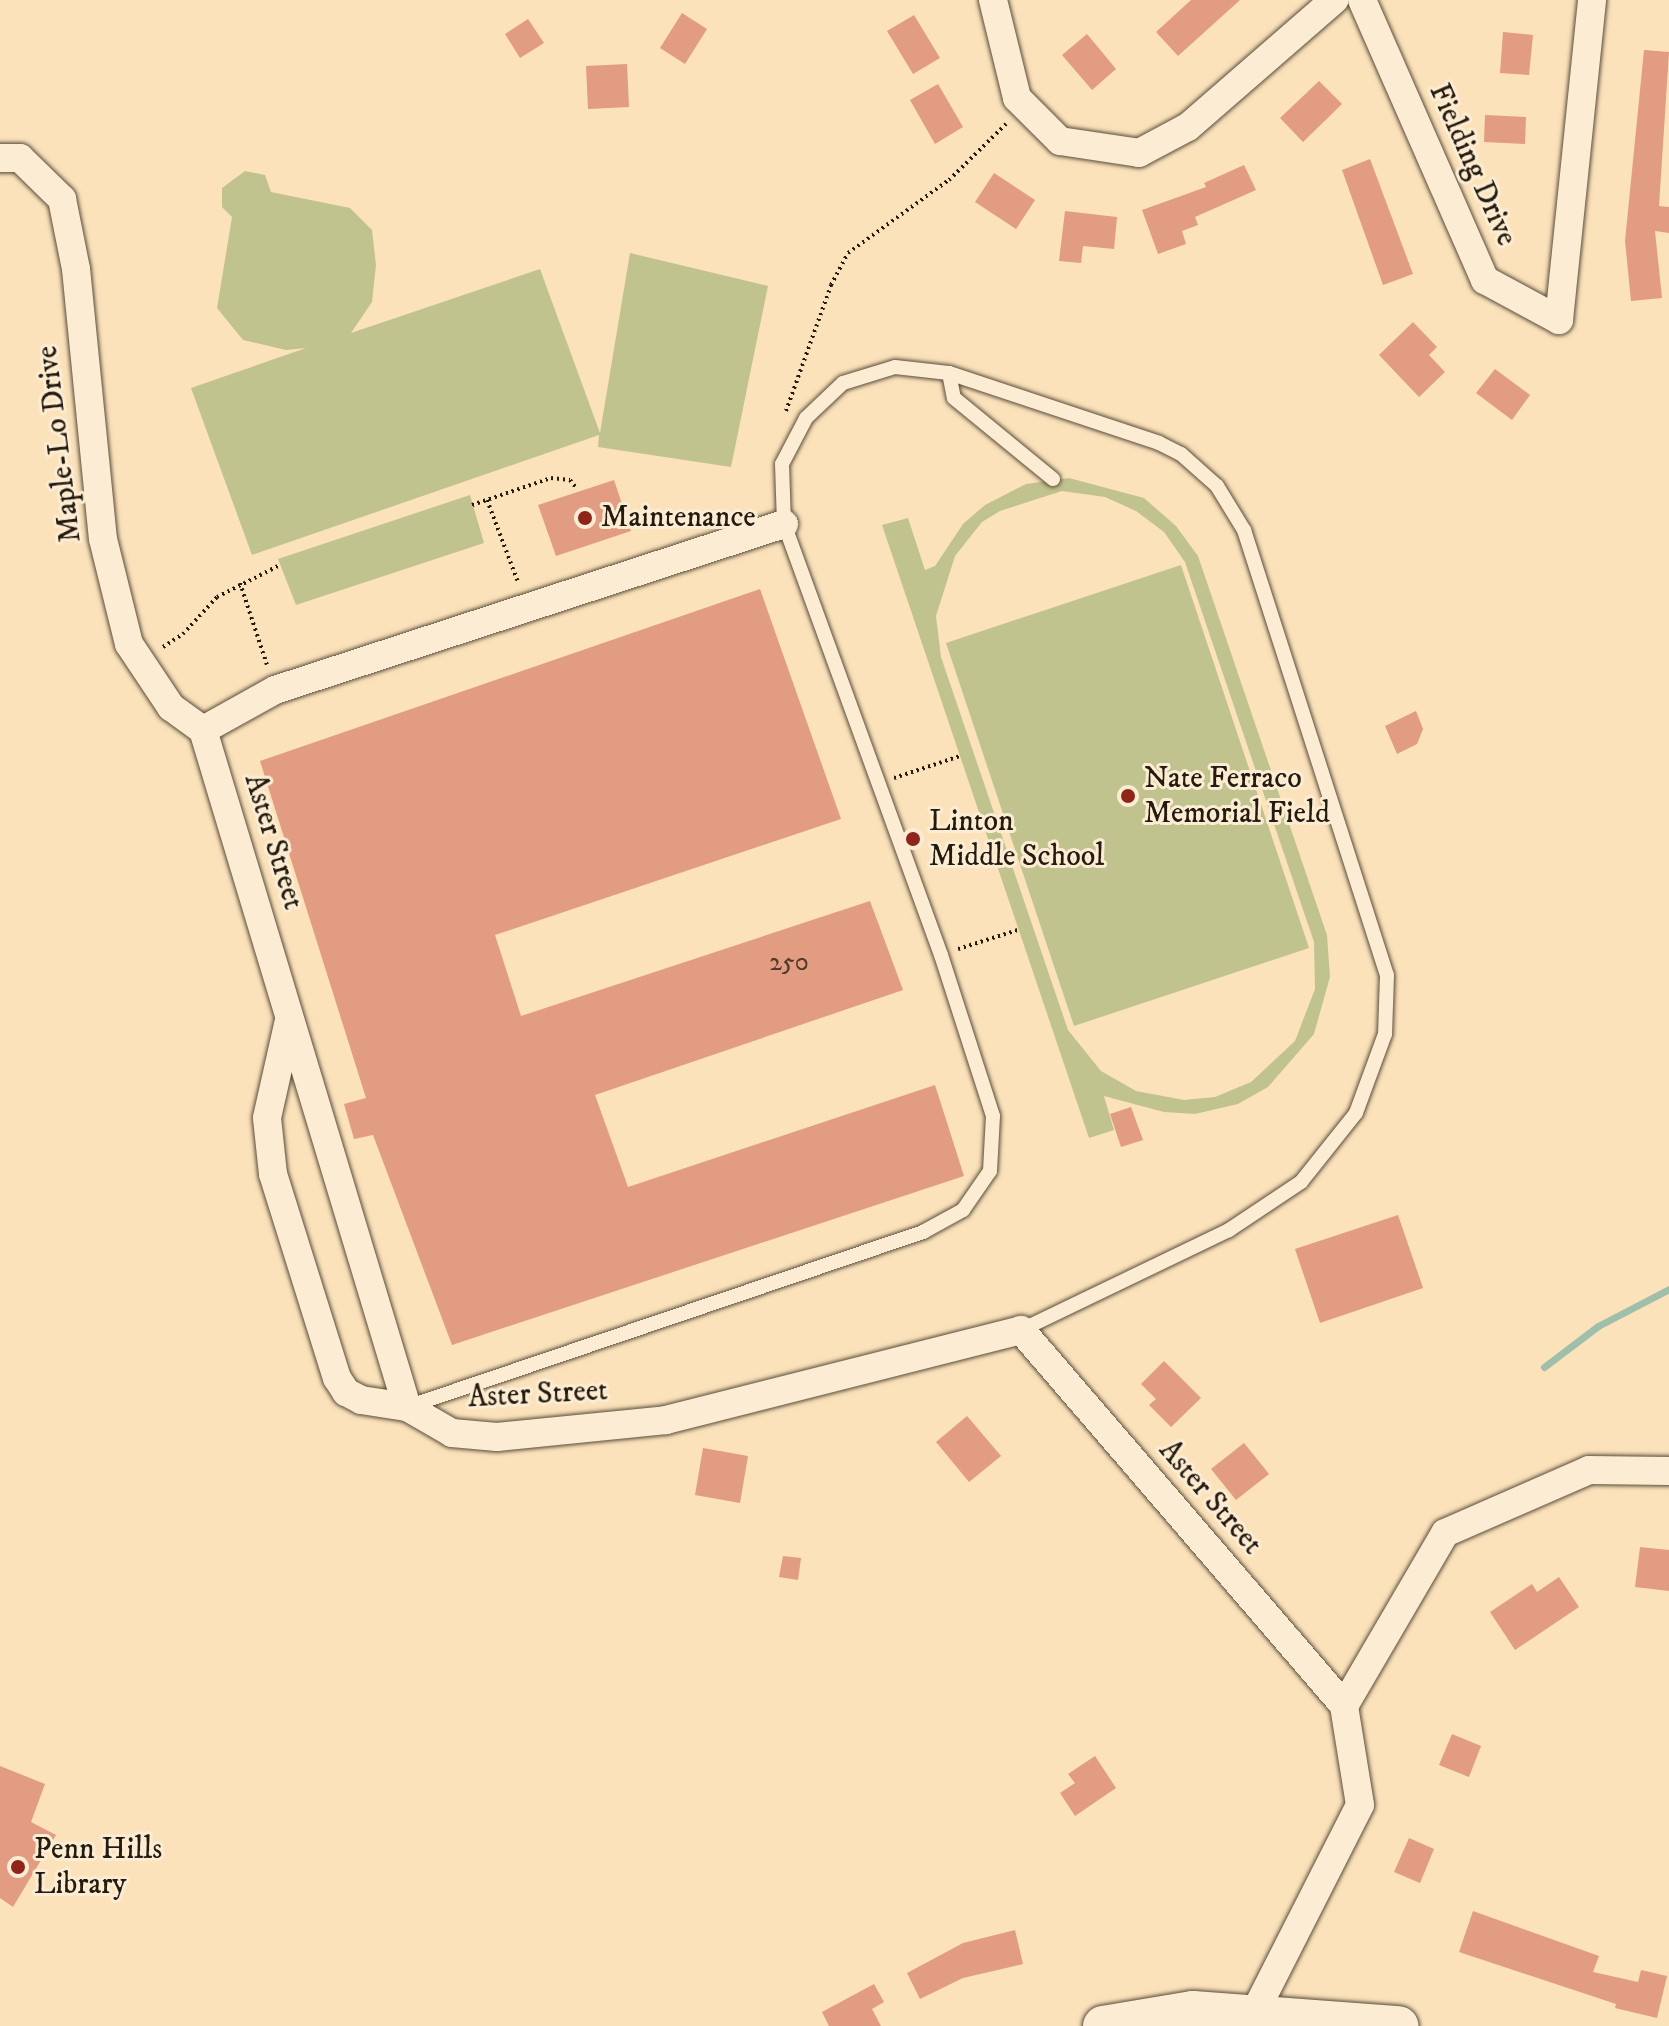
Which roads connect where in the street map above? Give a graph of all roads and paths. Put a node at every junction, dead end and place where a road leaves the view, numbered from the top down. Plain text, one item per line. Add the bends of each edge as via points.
1 (993, 0) edge
2 (1334, 0) edge
3 (1362, 0) edge
4 (1592, 0) edge
5 (1028, 109) junction
6 (0, 158) edge
7 (949, 373) junction
8 (786, 456) junction
9 (1053, 479) dead end
10 (577, 489) dead end
11 (487, 500) junction
12 (472, 505) dead end
13 (784, 524) junction
14 (280, 565) dead end
15 (240, 583) junction
16 (527, 607) junction
17 (146, 672) junction
18 (275, 690) junction
19 (203, 730) junction
20 (960, 756) dead end
21 (878, 783) junction
22 (1018, 930) dead end
23 (941, 955) junction
24 (290, 1017) junction
25 (1021, 1330) junction
26 (407, 1407) junction
27 (1669, 1471) edge
28 (1344, 1706) junction
29 (1255, 2012) junction
30 (1103, 2026) edge
31 (1398, 2026) edge

1 - 5 street via 1017,98
2 - 5 street via 1188,127 1139,153 1060,141
3 - 4 street, Fielding Drive via 1485,280 1559,320
5 - 8 path via 997,130 949,180 848,253 787,404
6 - 17 street, Maple-Lo Drive via 20,158 62,199 76,269 103,539 129,644
7 - 8 lane via 895,367 843,383 806,418
7 - 9 lane via 954,398
7 - 25 lane via 1159,443 1181,454 1217,486 1244,530 1387,975 1385,1034 1356,1113 1301,1182 1229,1230
8 - 13 lane
10 - 11 path via 570,480 551,478
11 - 12 path
11 - 16 path
13 - 16 street
13 - 21 lane
14 - 15 path
15 - 17 path via 164,645
15 - 18 path
16 - 18 street
17 - 19 street, Maple-Lo Drive via 171,707
18 - 19 street
19 - 24 street, Aster Street
20 - 21 path
21 - 23 lane
22 - 23 path
23 - 26 lane via 993,1116 990,1171 963,1210 923,1232
24 - 26 street, Aster Street
24 - 26 street via 267,1118 273,1174 337,1378 346,1392 361,1400
25 - 26 street, Aster Street via 666,1420 497,1437 452,1433
25 - 28 street, Aster Street
27 - 28 street via 1589,1470 1445,1533
28 - 29 street via 1360,1805
29 - 30 main road via 1193,2011
29 - 31 main road

